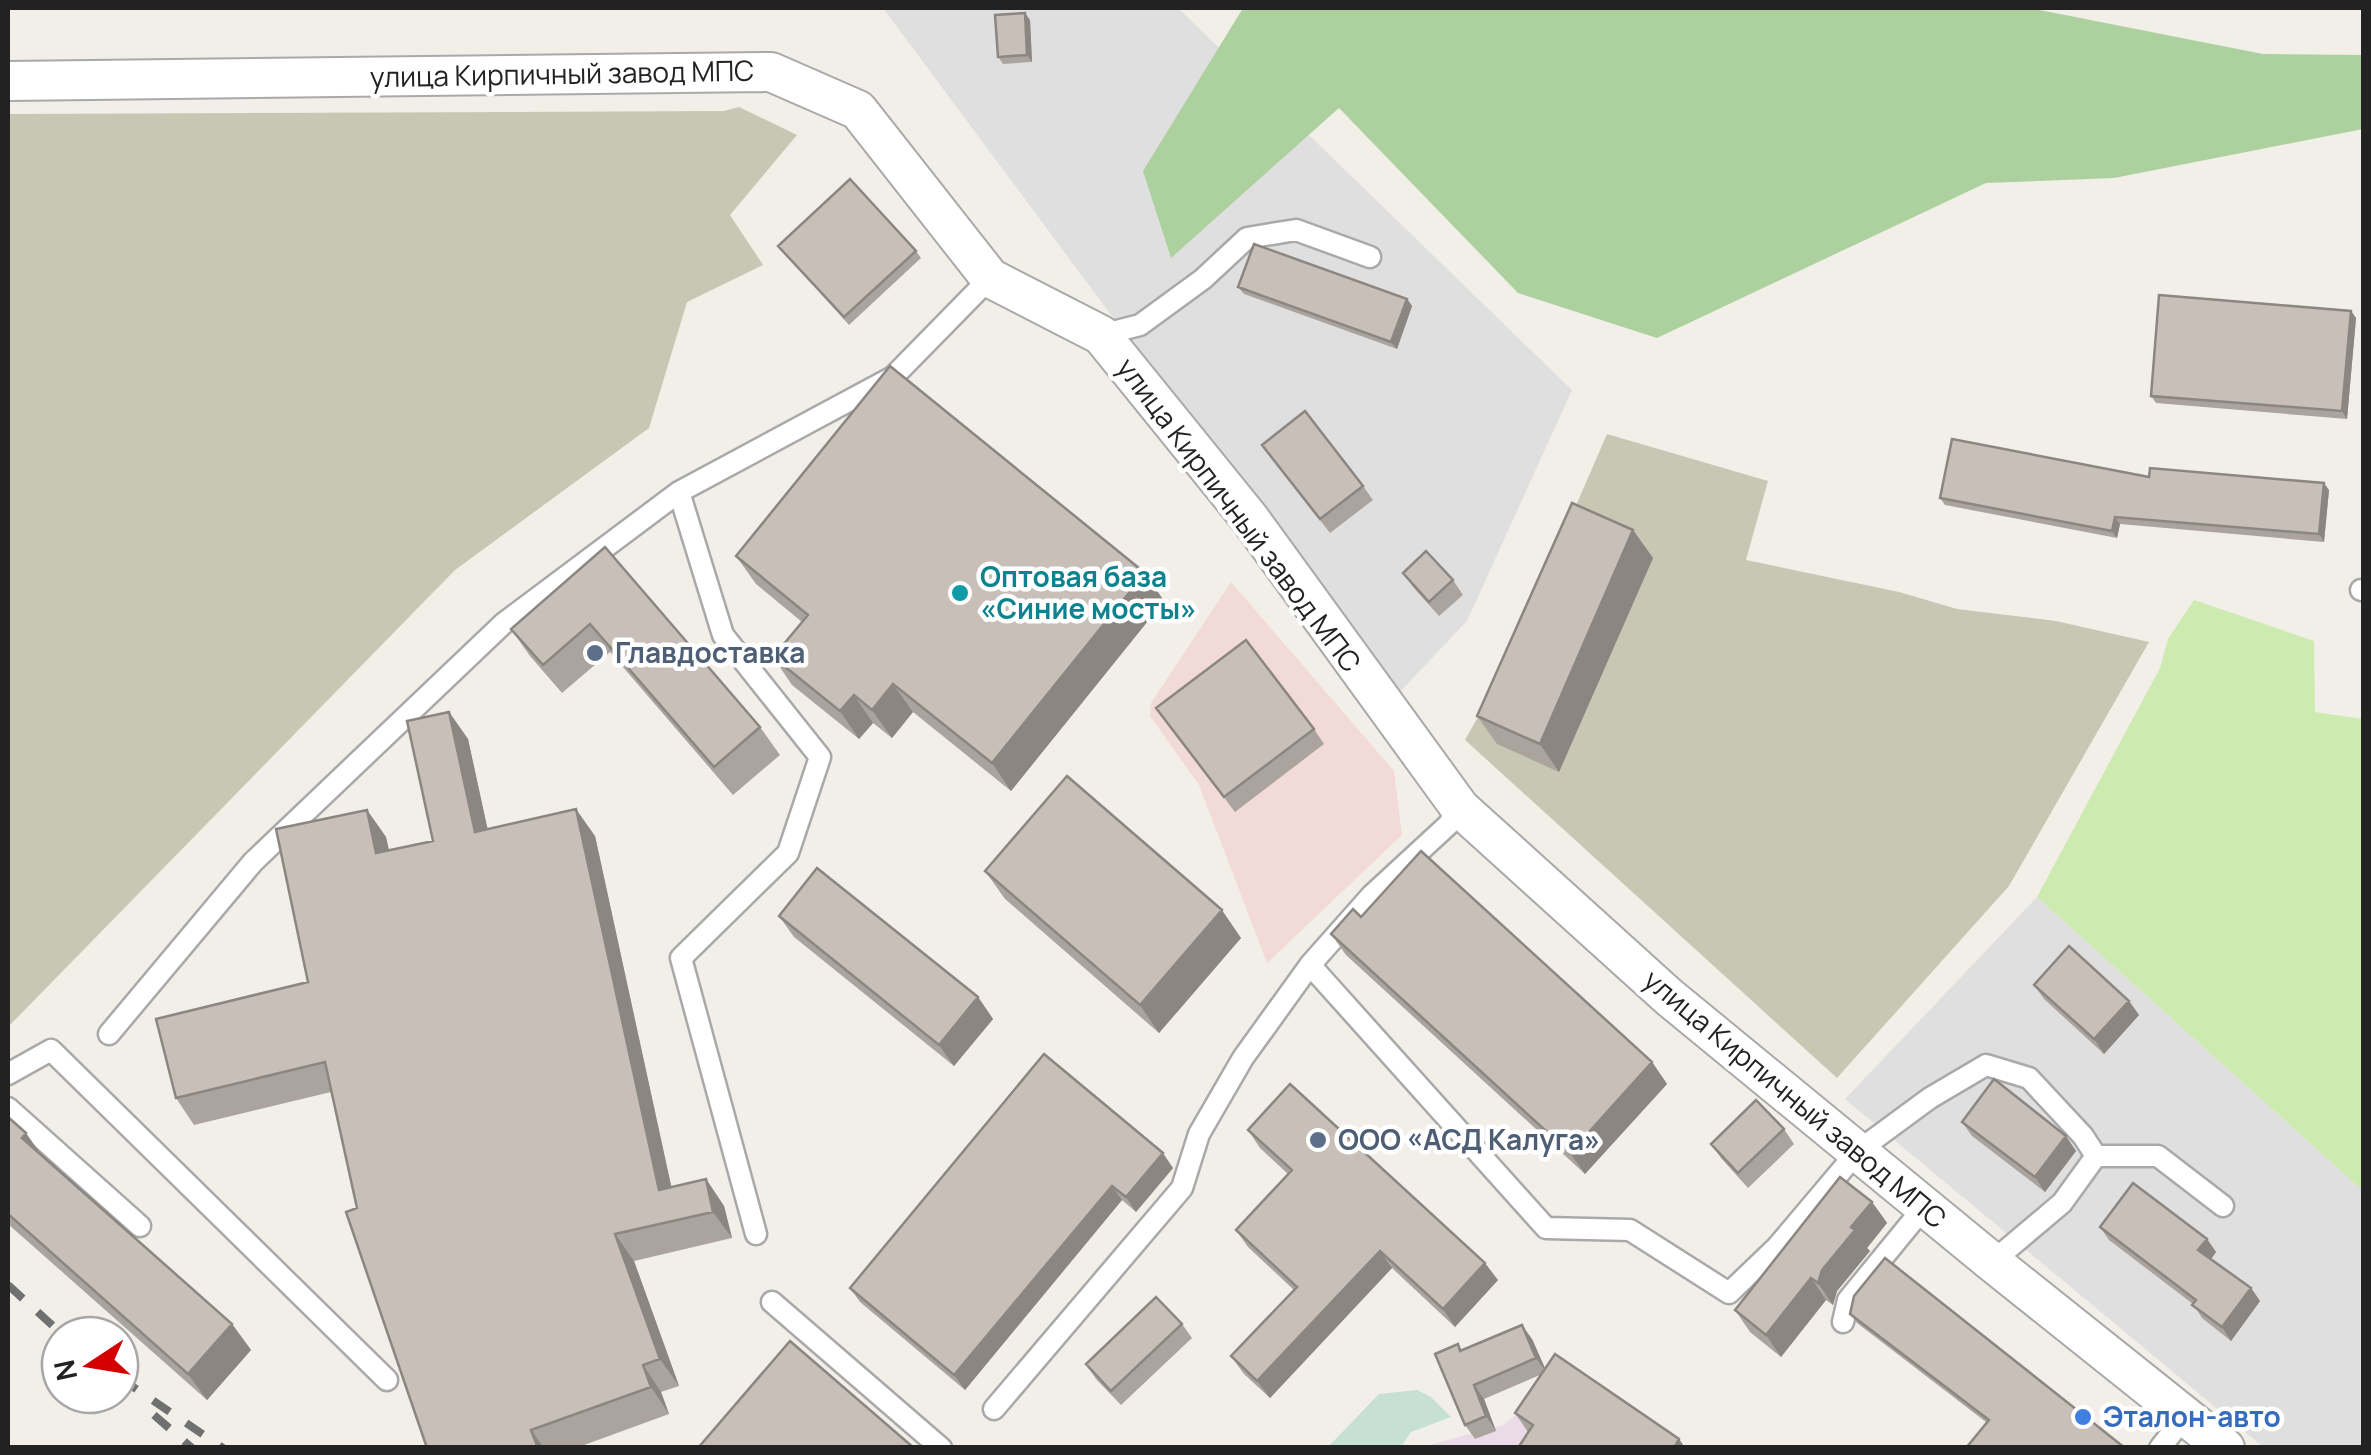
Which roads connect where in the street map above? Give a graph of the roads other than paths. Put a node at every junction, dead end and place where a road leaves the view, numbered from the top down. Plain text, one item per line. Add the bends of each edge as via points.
1 (8, 81) edge
2 (1370, 258) dead end
3 (990, 278) junction
4 (1101, 335) junction
5 (679, 492) junction
6 (1460, 808) junction
7 (1310, 965) junction
8 (109, 1034) dead end
9 (8, 1074) edge
10 (8, 1108) edge
11 (1858, 1152) junction
12 (2096, 1156) junction
13 (1926, 1206) junction
14 (2223, 1206) dead end
15 (140, 1226) dead end
16 (756, 1234) dead end
17 (1992, 1262) junction
18 (772, 1302) dead end
19 (1843, 1322) dead end
20 (387, 1380) dead end
21 (994, 1409) dead end
22 (2186, 1415) junction
23 (941, 1448) edge
24 (2160, 1448) edge
25 (2226, 1448) edge

1 - 3 street, улица Кирпичный завод МПС via 771,72 858,110
2 - 4 lane via 1296,230 1247,238 1140,325
3 - 4 street, улица Кирпичный завод МПС
3 - 5 lane via 893,376
4 - 6 street, улица Кирпичный завод МПС via 1250,519
5 - 8 lane via 504,624 378,743 253,862
5 - 16 lane via 723,634 820,758 788,853 681,958
6 - 7 lane
6 - 11 street, улица Кирпичный завод МПС via 1668,998
7 - 11 lane via 1546,1228 1630,1230 1728,1293
7 - 21 lane via 1199,1134 1182,1188
9 - 20 lane via 51,1050
10 - 15 lane
11 - 12 lane via 1986,1065 2029,1078
11 - 13 street, улица Кирпичный завод МПС
12 - 14 lane via 2158,1156
12 - 17 lane via 2062,1202
13 - 17 street, улица Кирпичный завод МПС
13 - 19 lane via 1848,1300
17 - 22 street, улица Кирпичный завод МПС
18 - 23 lane
22 - 24 lane
22 - 25 street, улица Кирпичный завод МПС

